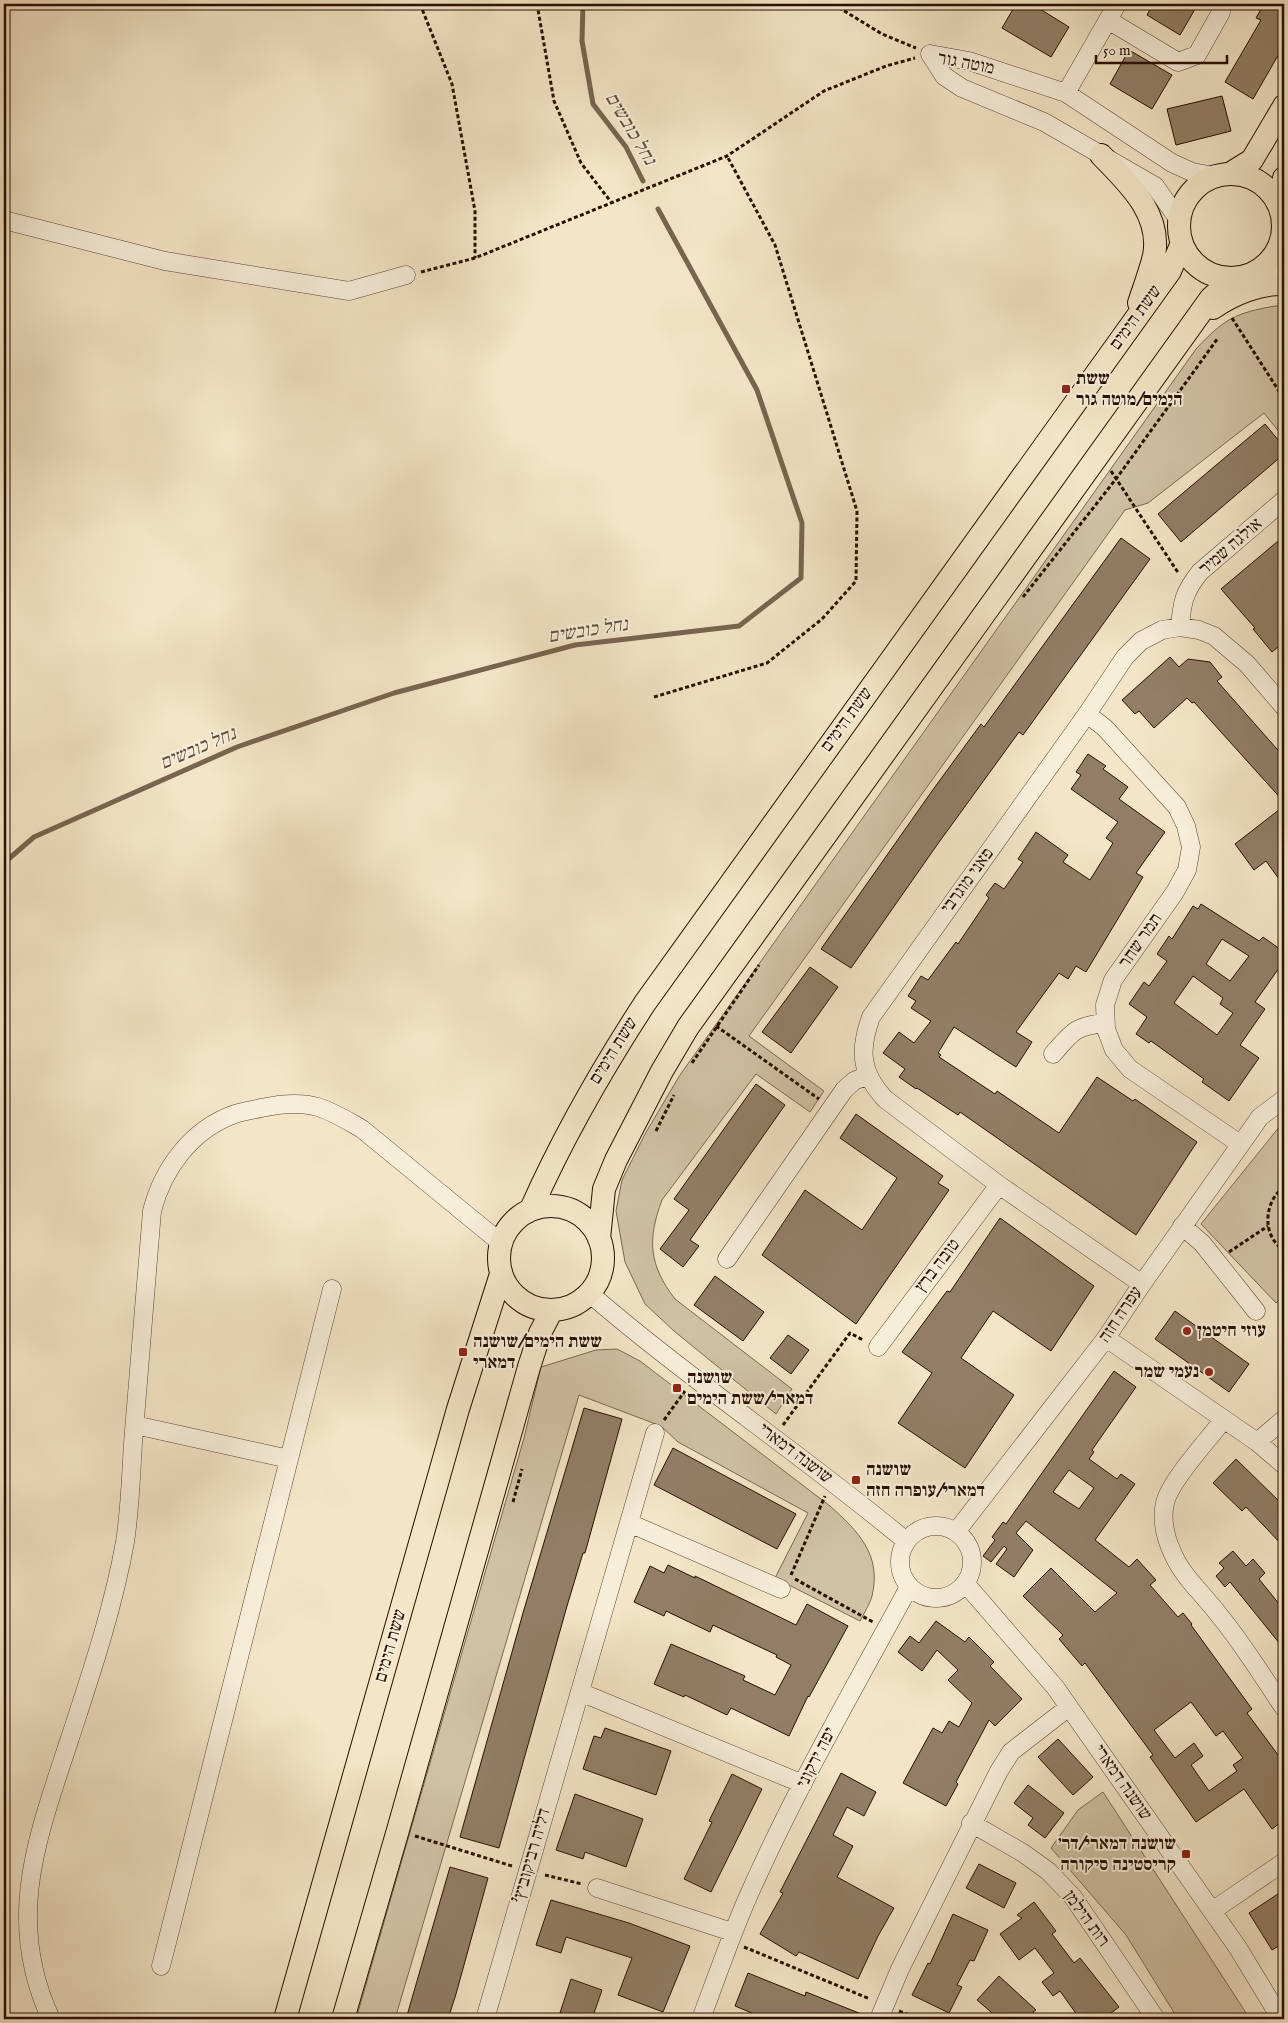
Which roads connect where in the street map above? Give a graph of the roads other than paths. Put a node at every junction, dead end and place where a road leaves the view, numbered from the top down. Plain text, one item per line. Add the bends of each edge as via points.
1 (1118, 4) edge
2 (1221, 12) dead end
3 (1108, 20) junction
4 (1066, 93) junction
5 (1284, 106) edge
6 (1101, 155) junction
7 (1223, 175) junction
8 (1284, 178) edge
9 (4, 220) edge
10 (1179, 220) junction
11 (1282, 221) edge
12 (1182, 243) junction
13 (1259, 270) junction
14 (1284, 271) edge
15 (406, 275) road end
16 (1234, 278) junction
17 (1284, 284) edge
18 (1197, 318) junction
19 (1134, 321) junction
20 (1284, 500) edge
21 (1180, 627) junction
22 (1281, 697) edge
23 (1087, 714) junction
24 (1105, 1023) junction
25 (1052, 1054) dead end
26 (868, 1075) junction
27 (1284, 1099) edge
28 (1240, 1144) junction
29 (999, 1185) junction
30 (531, 1209) junction
31 (1182, 1226) junction
32 (599, 1239) junction
33 (501, 1243) junction
34 (727, 1259) dead end
35 (501, 1274) junction
36 (1142, 1284) junction
37 (332, 1289) dead end
38 (589, 1293) junction
39 (552, 1310) junction
40 (1256, 1310) dead end
41 (1106, 1338) junction
42 (878, 1347) road end
43 (1224, 1419) junction
44 (1284, 1419) edge
45 (135, 1425) junction
46 (655, 1433) road end
47 (1257, 1442) junction
48 (289, 1458) junction
49 (1284, 1466) edge
50 (629, 1523) junction
51 (956, 1532) junction
52 (906, 1541) junction
53 (965, 1583) junction
54 (909, 1587) junction
55 (781, 1589) dead end
56 (580, 1692) junction
57 (1070, 1707) junction
58 (1284, 1708) edge
59 (803, 1784) junction
60 (971, 1823) junction
61 (1284, 1862) edge
62 (598, 1888) road end
63 (1212, 1911) junction
64 (731, 1937) junction
65 (161, 1966) dead end
66 (882, 2012) edge
67 (51, 2019) edge
68 (285, 2019) edge
69 (342, 2019) edge
70 (485, 2019) edge
71 (701, 2019) edge
72 (1156, 2019) edge
73 (1280, 2019) edge

1 - 3 street
2 - 3 street via 1197,55 1178,62
3 - 4 street
4 - 6 street, מוטה גור via 969,61 930,54 944,76 962,88 1044,122
4 - 7 street, מוטה גור via 1172,163 1192,172
5 - 7 main road via 1252,160
6 - 10 street, מוטה גור via 1155,186
6 - 19 main road via 1137,193 1153,229 1154,254
7 - 10 main road via 1201,182 1190,193
7 - 11 main road via 1247,176 1261,183 1272,194
8 - 11 main road
9 - 15 street via 164,261 349,291
10 - 12 main road
11 - 13 main road via 1280,243 1272,258
12 - 16 main road via 1190,258 1202,269 1217,276
12 - 19 main road, ששת הימים via 1170,271
13 - 14 street via 1276,268
13 - 16 main road
16 - 18 main road via 1212,298
17 - 18 main road via 1260,287 1222,302
18 - 32 main road via 698,1013 662,1071 616,1160 604,1188
19 - 30 main road, ששת הימים via 645,1003 589,1093
20 - 21 street, אולגה שמיר via 1200,572 1188,587 1182,602
21 - 22 street, פאני מוגרבי via 1214,636
21 - 23 street, פאני מוגרבי via 1162,630 1140,641 1125,657
23 - 24 street, תמר שחר via 1105,728 1177,807 1186,826 1190,847 1187,870 1175,892 1113,980 1105,1005
23 - 26 street, פאני מוגרבי via 871,1016 864,1036 863,1055
24 - 25 street via 1083,1025
24 - 28 street, תמר שחר via 1114,1050 1130,1069
26 - 29 street via 884,1099
26 - 34 street via 844,1090
27 - 28 street, עפרה חזה via 1260,1117
28 - 31 street, עפרה חזה
29 - 36 street
29 - 42 street, טובה ברץ
30 - 32 main road via 564,1207 591,1225
30 - 33 main road via 507,1229
31 - 36 street, עפרה חזה
31 - 40 street via 1202,1243
32 - 38 main road via 602,1268
33 - 35 main road via 498,1258
33 - 45 street via 369,1135 340,1116 317,1107 293,1105 234,1114 200,1134 179,1154 157,1194 152,1211
35 - 39 main road via 509,1289 521,1300 536,1308
35 - 68 main road, ששת הימים via 458,1409
36 - 41 street, עפרה חזה
37 - 48 street
38 - 39 main road via 572,1305
38 - 52 street, שושנה דמארי via 629,1328
39 - 69 main road via 540,1333 529,1367
41 - 43 street
41 - 51 street, עפרה חזה
43 - 47 street
43 - 58 street via 1172,1486 1165,1502 1163,1519 1173,1555 1185,1574 1234,1634
44 - 47 street
45 - 48 street
45 - 67 street via 125,1542 114,1593 32,1863 27,1930 38,1985
46 - 50 street, 'דליה רביקוביץ
47 - 49 street
48 - 65 street
50 - 55 street
50 - 56 street, 'דליה רביקוביץ
51 - 52 street via 940,1526 924,1528
51 - 53 street via 970,1550 972,1561
52 - 54 street via 900,1552 899,1565
53 - 54 street via 949,1596 938,1598 923,1596
53 - 57 street, שושנה דמארי
54 - 59 street, יפה ירקוני
56 - 59 street
56 - 70 street, 'דליה רביקוביץ
57 - 60 street via 1012,1752
57 - 63 street, שושנה דמארי
59 - 64 street, יפה ירקוני
60 - 66 street
60 - 72 street, רות הילמן via 1048,1871 1073,1897
61 - 63 street
62 - 64 street
63 - 73 street, שושנה דמארי
64 - 71 street, יפה ירקוני

